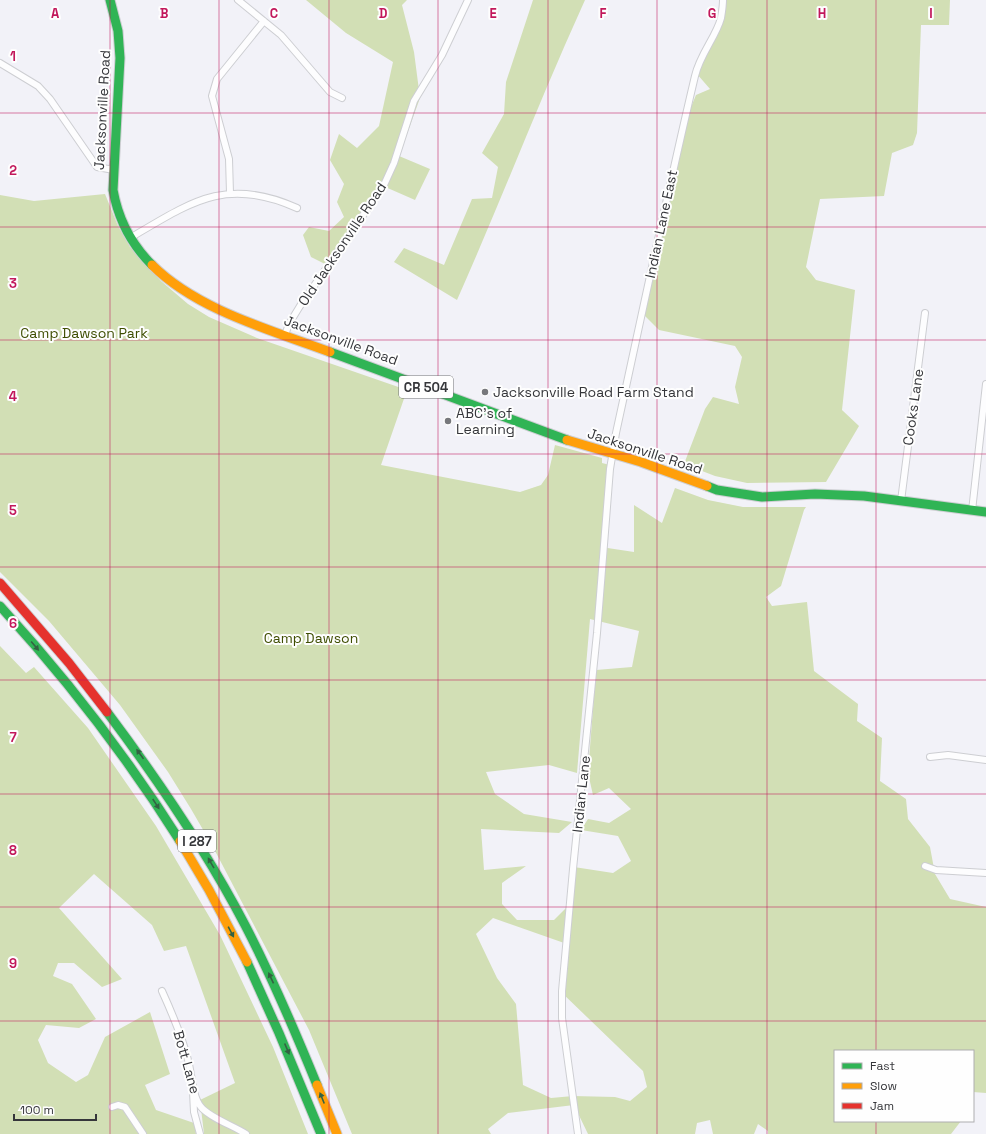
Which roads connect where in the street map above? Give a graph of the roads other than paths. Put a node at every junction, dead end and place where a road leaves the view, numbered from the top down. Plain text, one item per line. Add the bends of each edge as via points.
1 (110, 0) edge
2 (238, 0) edge
3 (468, 0) edge
4 (723, 0) edge
5 (264, 21) junction
6 (0, 63) edge
7 (342, 98) dead end
8 (114, 170) junction
9 (230, 193) junction
10 (297, 208) dead end
11 (130, 238) junction
12 (924, 313) dead end
13 (285, 335) junction
14 (986, 384) edge
15 (612, 453) junction
16 (901, 501) junction
17 (972, 511) junction
18 (986, 512) edge
19 (0, 583) edge
20 (0, 606) edge
21 (930, 757) dead end
22 (986, 760) edge
23 (924, 866) dead end
24 (986, 873) edge
25 (162, 991) dead end
26 (193, 1083) junction
27 (112, 1107) dead end
28 (143, 1134) edge
29 (200, 1134) edge
30 (246, 1134) edge
31 (321, 1134) edge
32 (337, 1134) edge
33 (578, 1134) edge

1 - 8 main road, Jacksonville Road / CR 504 via 118,31 120,58
2 - 5 street
3 - 13 street, Old Jacksonville Road via 442,55 414,101 384,185 300,306
4 - 15 street, Indian Lane East via 721,19 702,54 695,74 670,178
5 - 7 street via 291,45 330,92
5 - 9 street via 217,79 212,96 229,159
6 - 8 street via 38,86 58,109 97,167
8 - 11 main road, Jacksonville Road / CR 504 via 113,190 116,207
9 - 10 street via 264,196
9 - 11 street via 204,198
11 - 13 main road, Jacksonville Road / CR 504 via 145,258 179,287 231,314
12 - 16 street, Cooks Lane
13 - 15 main road, Jacksonville Road / CR 504 via 531,427
14 - 17 street
15 - 16 main road, Jacksonville Road / CR 504 via 732,494 762,497 838,494
15 - 33 street, Indian Lane via 562,991 562,1018
16 - 17 main road, Jacksonville Road / CR 504
17 - 18 main road, Jacksonville Road / CR 504
32 -> 19 main road, I 287 via 266,967 233,902 193,834 149,767 102,703
20 -> 31 main road, I 287 via 106,734 152,797 183,847 220,909 256,980
21 - 22 street via 948,755
23 - 24 street via 936,870
25 - 26 street, Bott Lane via 188,1060
26 - 29 street via 194,1112
26 - 30 street, Bott Lane via 200,1106 209,1114
27 - 28 street via 125,1107

